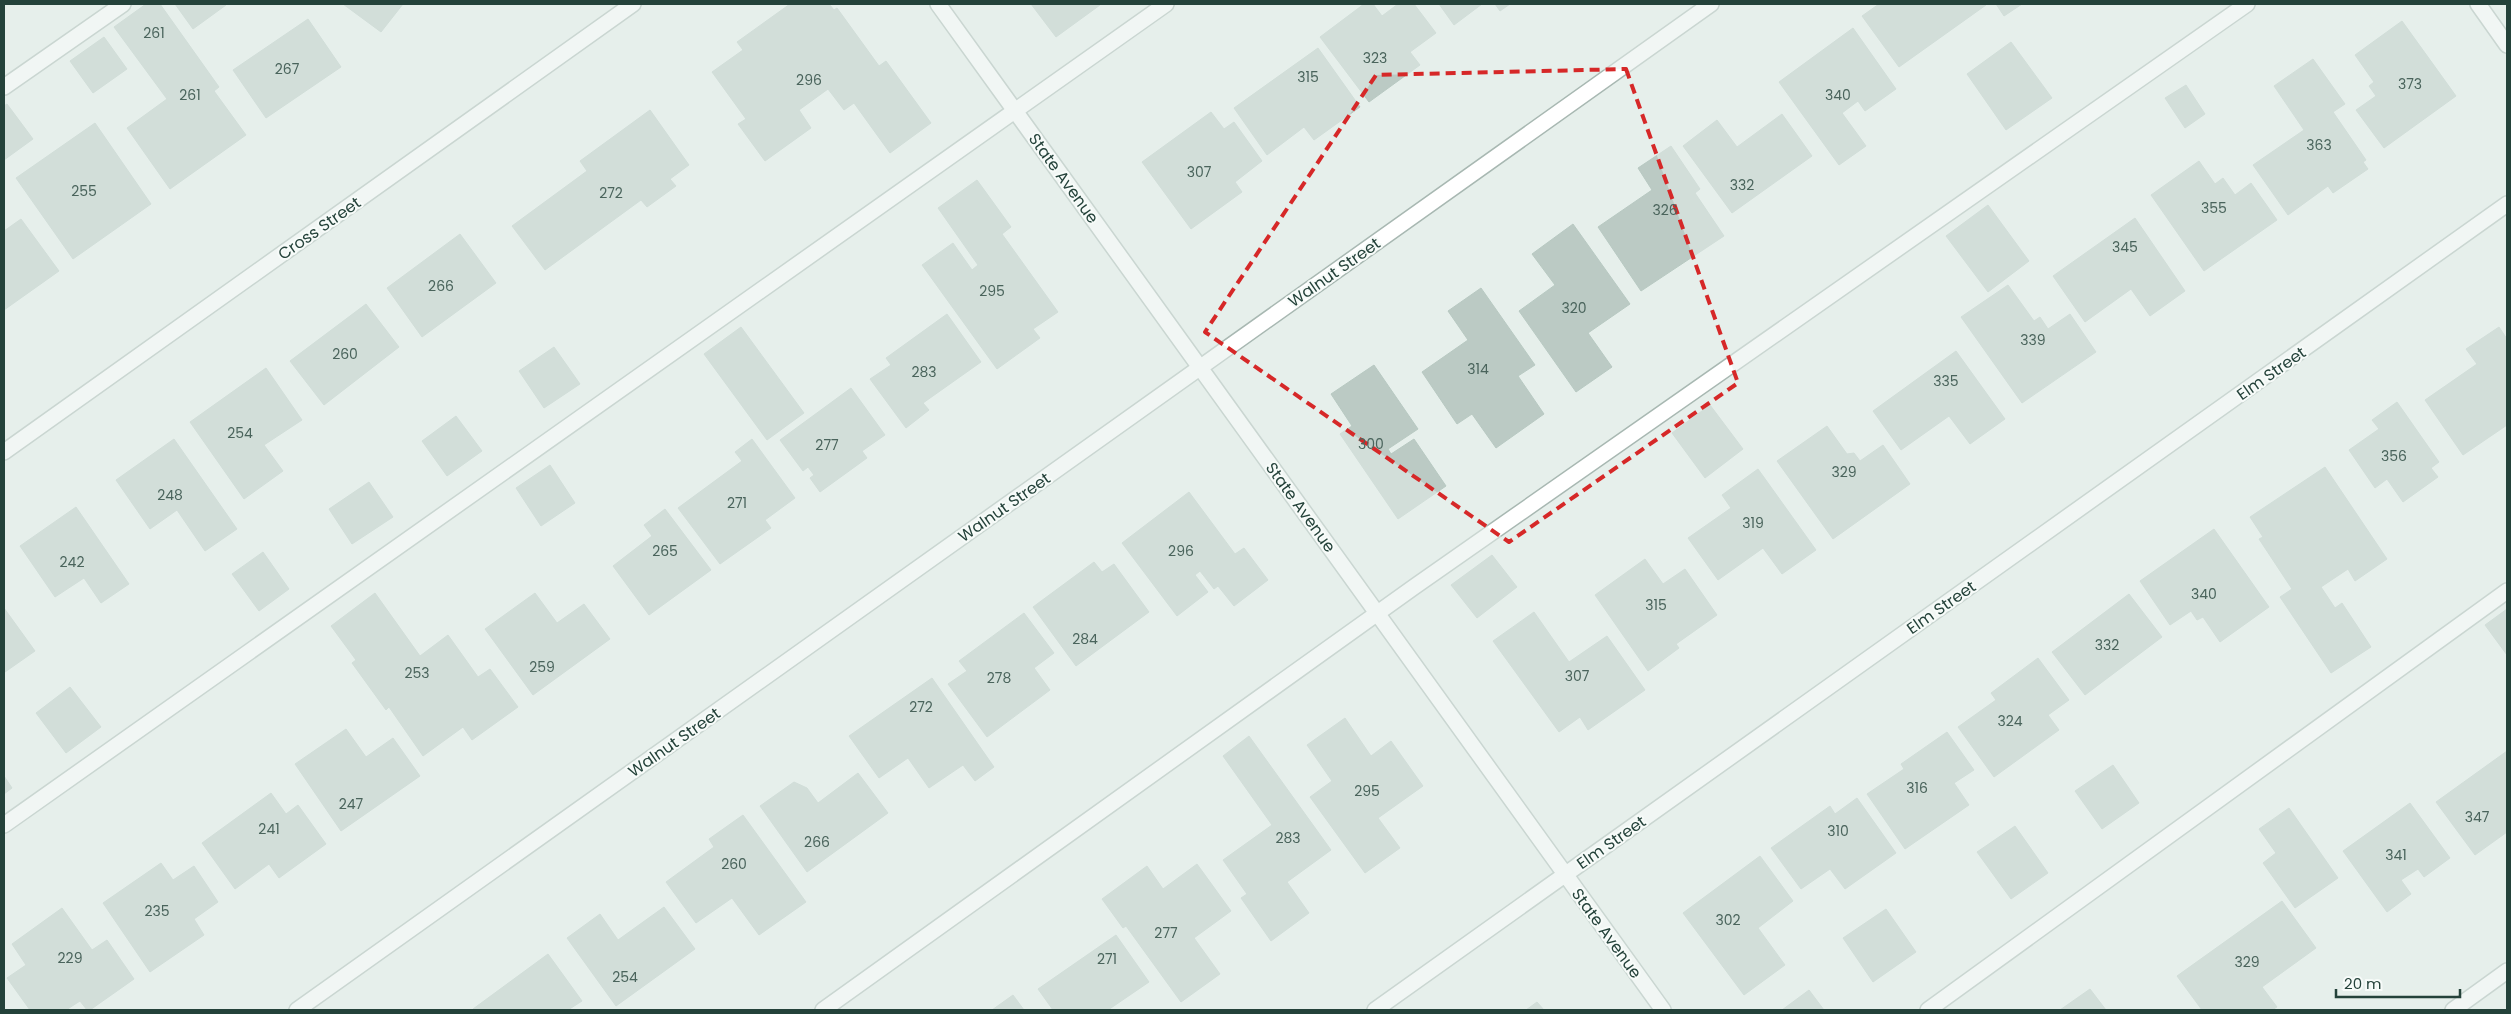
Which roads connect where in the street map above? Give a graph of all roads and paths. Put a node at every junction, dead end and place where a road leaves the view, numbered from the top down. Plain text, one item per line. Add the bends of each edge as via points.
1 (123, 4) edge
2 (633, 4) edge
3 (938, 4) edge
4 (1166, 4) edge
5 (1711, 4) edge
6 (2247, 4) edge
7 (2478, 4) edge
8 (2507, 45) edge
9 (4, 86) edge
10 (1015, 111) junction
11 (2507, 204) edge
12 (1200, 368) junction
13 (4, 452) edge
14 (2507, 591) edge
15 (1377, 614) junction
16 (4, 824) edge
17 (1565, 875) junction
18 (2507, 972) edge
19 (297, 1010) edge
20 (823, 1010) edge
21 (1375, 1010) edge
22 (1663, 1010) edge
23 (1928, 1010) edge
24 (2453, 1010) edge

1 - 9 street
2 - 13 street, Cross Street
3 - 10 street, State Avenue
4 - 10 street
5 - 12 street, Walnut Street
6 - 15 street
7 - 8 street
10 - 12 street, State Avenue
10 - 16 street
11 - 17 street, Elm Street
12 - 15 street, State Avenue
12 - 19 street, Walnut Street
14 - 23 street
15 - 17 street, State Avenue
15 - 20 street
17 - 21 street, Elm Street
17 - 22 street, State Avenue
18 - 24 street

